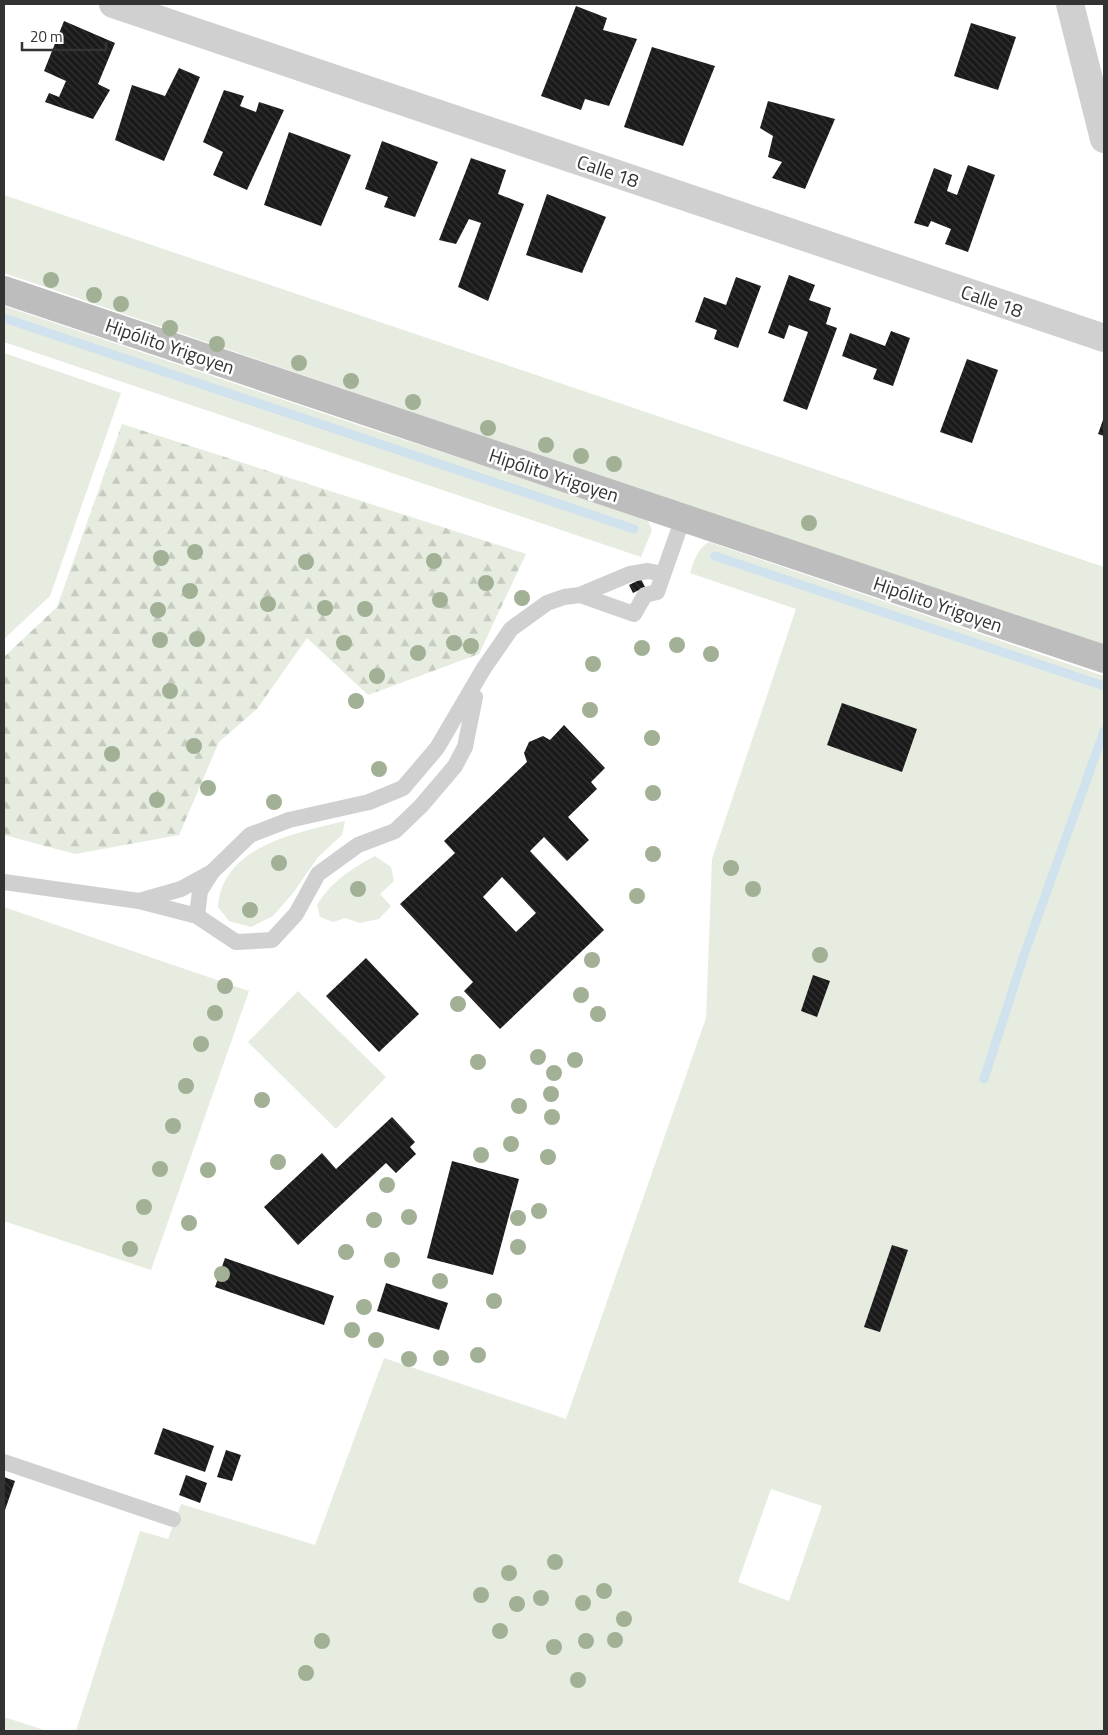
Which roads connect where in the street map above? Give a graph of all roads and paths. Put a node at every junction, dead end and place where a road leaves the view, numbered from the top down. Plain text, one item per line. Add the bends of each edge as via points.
1 (113, 4) edge
2 (1070, 4) edge
3 (1104, 138) edge
4 (4, 290) edge
5 (1104, 338) edge
6 (682, 518) junction
7 (663, 574) junction
8 (580, 595) junction
9 (1104, 659) edge
10 (484, 668) junction
11 (212, 872) junction
12 (4, 882) edge
13 (139, 901) junction
14 (197, 916) junction
15 (4, 1462) edge
16 (173, 1519) dead end

1 - 5 street, Calle 18
2 - 3 street
4 - 6 main road, Hipólito Yrigoyen
6 - 7 lane
6 - 9 main road, Hipólito Yrigoyen
7 - 8 lane via 648,571 630,574
7 - 8 lane via 657,592 645,596 634,614
8 - 10 lane via 564,597 540,608 512,629
10 - 11 lane via 438,748 403,788 369,802 288,820 250,835
10 - 14 lane via 465,747 456,766 395,831 358,846 318,874 296,914 272,940 236,942
11 - 13 lane via 181,889
11 - 14 lane via 200,891
12 - 13 lane
13 - 14 lane
15 - 16 lane

